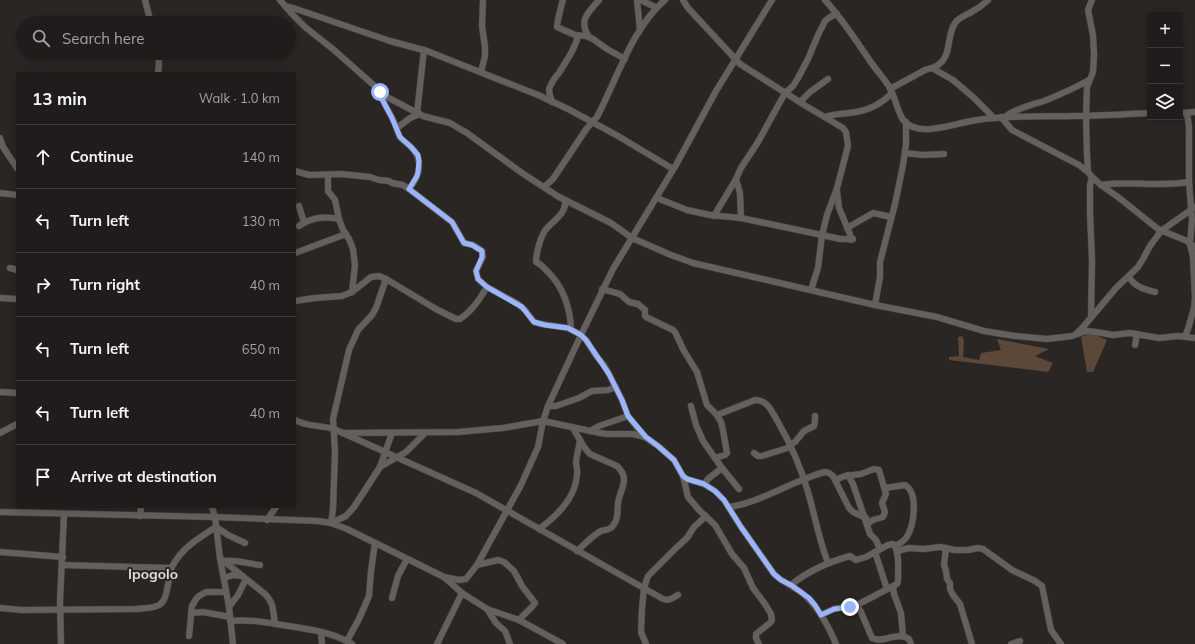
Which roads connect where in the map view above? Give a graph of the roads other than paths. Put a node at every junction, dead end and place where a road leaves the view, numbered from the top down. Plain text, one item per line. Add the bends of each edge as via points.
1 (145, 0) edge
2 (280, 0) edge
3 (483, 0) edge
4 (563, 0) edge
5 (599, 0) edge
6 (637, 0) edge
7 (641, 0) edge
8 (665, 0) edge
9 (683, 0) edge
10 (772, 0) edge
11 (825, 0) edge
12 (988, 0) edge
13 (1092, 0) edge
14 (285, 6) junction
15 (657, 8) junction
16 (836, 14) junction
17 (149, 16) edge
18 (295, 16) edge
19 (296, 18) edge
20 (640, 30) junction
21 (578, 36) junction
22 (589, 37) junction
23 (424, 50) junction
24 (625, 59) junction
25 (736, 59) junction
26 (158, 60) edge
27 (932, 68) junction
28 (158, 72) edge
29 (480, 72) junction
30 (828, 79) dead end
31 (1089, 80) junction
32 (891, 91) junction
33 (380, 92) junction
34 (785, 93) junction
35 (552, 102) junction
36 (800, 102) junction
37 (1195, 112) edge
38 (1147, 113) edge
39 (1183, 113) edge
40 (1187, 113) junction
41 (418, 114) junction
42 (1086, 116) junction
43 (825, 117) junction
44 (1003, 117) junction
45 (994, 118) junction
46 (592, 122) junction
47 (906, 122) junction
48 (397, 128) junction
49 (0, 138) edge
50 (7, 152) junction
51 (904, 153) junction
52 (0, 154) edge
53 (944, 154) dead end
54 (16, 166) edge
55 (673, 169) junction
56 (296, 171) edge
57 (328, 175) junction
58 (1090, 175) junction
59 (736, 178) junction
60 (1189, 182) junction
61 (1101, 185) junction
62 (544, 186) junction
63 (837, 188) junction
64 (409, 189) junction
65 (0, 193) edge
66 (16, 195) edge
67 (656, 198) junction
68 (565, 200) junction
69 (299, 206) dead end
70 (1193, 208) edge
71 (714, 216) junction
72 (891, 217) junction
73 (741, 218) junction
74 (339, 219) junction
75 (847, 228) junction
76 (1161, 231) junction
77 (346, 234) junction
78 (822, 235) junction
79 (632, 238) junction
80 (1192, 246) edge
81 (296, 253) edge
82 (1129, 277) junction
83 (386, 279) junction
84 (487, 287) junction
85 (602, 289) junction
86 (811, 290) junction
87 (352, 292) junction
88 (1155, 292) dead end
89 (0, 298) edge
90 (16, 299) edge
91 (296, 301) edge
92 (875, 304) junction
93 (1091, 318) junction
94 (571, 329) junction
95 (1076, 334) junction
96 (1137, 334) junction
97 (581, 335) junction
98 (1185, 336) junction
99 (1195, 338) edge
100 (1135, 345) dead end
101 (616, 387) junction
102 (0, 392) edge
103 (16, 393) edge
104 (548, 406) junction
105 (691, 406) dead end
106 (717, 415) junction
107 (628, 416) junction
108 (814, 416) dead end
109 (296, 421) edge
110 (543, 421) junction
111 (16, 425) edge
112 (573, 428) junction
113 (334, 429) junction
114 (590, 431) junction
115 (0, 433) edge
116 (344, 433) junction
117 (392, 433) junction
118 (425, 433) junction
119 (646, 437) junction
120 (580, 439) junction
121 (790, 446) junction
122 (386, 453) junction
123 (754, 453) dead end
124 (397, 457) junction
125 (715, 458) junction
126 (380, 467) junction
127 (722, 468) junction
128 (683, 476) junction
129 (848, 476) junction
130 (803, 479) junction
131 (835, 480) junction
132 (704, 484) junction
133 (885, 488) junction
134 (739, 489) dead end
135 (729, 507) junction
136 (141, 508) edge
137 (212, 508) edge
138 (275, 508) edge
139 (29, 510) edge
140 (507, 511) junction
141 (0, 512) edge
142 (64, 514) junction
143 (140, 516) junction
144 (706, 516) junction
145 (215, 517) junction
146 (268, 520) junction
147 (866, 521) junction
148 (331, 523) junction
149 (216, 527) junction
150 (539, 529) junction
151 (245, 543) dead end
152 (376, 544) junction
153 (896, 548) junction
154 (946, 548) junction
155 (577, 551) junction
156 (878, 551) junction
157 (0, 552) edge
158 (63, 557) junction
159 (221, 559) junction
160 (406, 559) junction
161 (828, 563) junction
162 (62, 565) junction
163 (260, 565) dead end
164 (477, 566) junction
165 (171, 568) junction
166 (244, 577) junction
167 (444, 577) junction
168 (224, 578) junction
169 (791, 585) junction
170 (644, 588) junction
171 (890, 588) junction
172 (226, 592) junction
173 (462, 593) junction
174 (678, 596) dead end
175 (392, 598) dead end
176 (857, 605) junction
177 (0, 608) edge
178 (229, 608) junction
179 (487, 609) junction
180 (61, 610) junction
181 (191, 613) junction
182 (821, 615) junction
183 (230, 619) junction
184 (519, 620) junction
185 (275, 624) junction
186 (321, 632) junction
187 (189, 636) dead end
188 (904, 636) junction
189 (350, 642) edge
190 (1020, 642) dead end
191 (873, 643) edge
192 (61, 644) edge
193 (233, 644) edge
194 (322, 644) edge
195 (437, 644) edge
196 (510, 644) edge
197 (563, 644) edge
198 (646, 644) edge
199 (759, 644) edge
200 (836, 644) edge
201 (911, 644) edge
202 (972, 644) edge
203 (1011, 644) edge
204 (1061, 644) edge

1 - 17 street
2 - 14 street
3 - 29 street via 485,56
4 - 21 street via 556,26
5 - 22 street via 585,20 584,28
6 - 20 street
7 - 15 street
8 - 15 street
9 - 25 street
10 - 25 street
11 - 16 street
12 - 27 street via 957,21 943,62
13 - 31 street via 1088,10 1093,35 1094,66
14 - 18 street
14 - 23 street
15 - 20 street
16 - 32 street via 853,34
16 - 34 street via 825,21 798,78
19 - 33 street
20 - 24 street
21 - 22 street
21 - 35 street via 550,89
22 - 24 street
23 - 29 street
23 - 41 street
24 - 46 street via 605,102
25 - 34 street
25 - 55 street
26 - 28 street
27 - 32 street
27 - 45 street via 954,80
29 - 35 street
30 - 36 street
31 - 42 street
31 - 44 street
32 - 43 street via 879,104 868,109
32 - 47 street
33 - 41 street
33 - 48 street
34 - 36 street
34 - 59 street
35 - 46 street
36 - 43 street
37 - 40 street
38 - 42 street
39 - 40 street
40 - 60 street
41 - 48 street
41 - 62 street via 450,123
42 - 44 street
42 - 58 street
43 - 63 street via 843,128 847,137 848,146
44 - 45 street
44 - 58 street via 1012,130 1079,165
45 - 47 street via 931,129 923,129
46 - 55 street
46 - 62 street via 552,179
47 - 51 street
48 - 64 street via 401,139 418,155 420,166
49 - 50 street
50 - 52 street
50 - 54 street
51 - 53 street
51 - 72 street
55 - 67 street
56 - 57 street via 308,175
57 - 64 street via 370,177
57 - 74 street via 328,191 335,200
58 - 61 street
58 - 93 street
59 - 71 street
59 - 73 street via 740,193
60 - 61 street
60 - 70 street
61 - 76 street
62 - 68 street
63 - 75 street via 839,208
63 - 78 street
64 - 84 street via 452,222 464,243 482,251 476,274
65 - 66 street
67 - 71 street via 687,210
67 - 79 street
68 - 79 street via 612,223
68 - 94 street via 560,215 541,238 536,262 556,281 565,296
69 - 74 street via 302,224 318,218
70 - 76 street
70 - 80 street
71 - 73 street
72 - 75 street via 873,213
72 - 92 street via 880,262
73 - 78 street
74 - 77 street
75 - 78 street via 852,239
76 - 80 street via 1187,241
76 - 82 street
77 - 81 street
77 - 87 street via 352,245 354,258
78 - 86 street via 819,264
79 - 85 street
79 - 86 street via 693,263
80 - 98 street via 1194,308
82 - 88 street via 1132,283
82 - 93 street via 1116,288
83 - 84 street via 456,319 467,314 477,304
83 - 87 street via 379,276 371,277
83 - 113 street via 376,308 358,330 349,350 333,419
84 - 94 street via 518,304 536,323
85 - 97 street
85 - 106 street via 620,294 629,302 642,306 646,317 674,332 694,366 707,405
86 - 92 street
87 - 91 street via 342,296
89 - 90 street
92 - 95 street via 944,319 984,331 1016,336 1047,339
93 - 95 street
94 - 97 street
95 - 96 street via 1086,331 1113,335
96 - 98 street via 1159,338
96 - 100 street
97 - 101 street via 604,365
97 - 104 street
98 - 99 street
101 - 104 street via 592,391 569,402
101 - 107 street
102 - 103 street
104 - 110 street
105 - 125 street via 700,435
106 - 121 street via 748,402 760,400 769,407
106 - 125 street via 727,453
107 - 114 street
107 - 119 street
108 - 121 street via 814,426 804,431
109 - 113 street via 302,424
110 - 112 street
110 - 118 street via 475,431
110 - 140 street via 538,446
111 - 115 street
112 - 114 street
112 - 120 street
113 - 116 street
113 - 148 street
114 - 119 street
116 - 117 street
116 - 122 street
117 - 118 street
117 - 122 street
118 - 124 street via 406,452
119 - 128 street via 674,460
120 - 150 street via 576,464 578,474 572,495 558,514
120 - 155 street via 586,451 620,469 624,484 618,503 618,516 613,526 597,534
121 - 123 street via 762,456
121 - 130 street
122 - 124 street
122 - 126 street
124 - 126 street
124 - 140 street via 476,493
125 - 127 street
126 - 148 street via 349,513
127 - 132 street
127 - 134 street
128 - 132 street
128 - 144 street via 688,497
129 - 131 street
129 - 133 street via 876,468 881,474
129 - 147 street
130 - 131 street via 826,472
130 - 135 street via 755,501
130 - 161 street
131 - 147 street via 849,508
132 - 135 street via 715,491
133 - 147 street via 886,495 882,504 885,514 883,517
133 - 153 street via 905,485 913,495 910,528 904,541
135 - 169 street via 774,574
136 - 143 street
137 - 145 street
138 - 146 street
139 - 141 street
139 - 142 street
140 - 150 street
140 - 164 street
142 - 143 street
142 - 158 street
143 - 145 street
144 - 170 street via 650,574
144 - 199 street via 744,568 750,583 771,614 770,623 756,634
145 - 146 street
145 - 149 street
146 - 148 street
147 - 156 street via 870,534 876,540
148 - 152 street
149 - 151 street
149 - 159 street
149 - 165 street via 182,551
150 - 155 street
152 - 160 street
152 - 189 street via 369,596
153 - 154 street
153 - 156 street via 891,544
153 - 171 street via 898,582
154 - 202 street via 944,565 947,579 954,597 960,604
154 - 204 street via 983,549 1012,570 1041,585 1051,630
155 - 170 street
156 - 161 street via 856,560 850,556
156 - 171 street
157 - 158 street
158 - 162 street
159 - 163 street
159 - 166 street
159 - 168 street
160 - 167 street
160 - 175 street
161 - 169 street via 808,572
162 - 165 street
162 - 180 street
164 - 167 street via 464,580
164 - 184 street via 501,560 514,572 535,603
165 - 180 street via 163,603 153,608
166 - 168 street via 233,575
166 - 178 street via 238,595
166 - 185 street via 270,600
167 - 173 street
168 - 172 street
169 - 182 street via 809,598
170 - 174 street via 667,600
170 - 198 street via 641,632
171 - 176 street
171 - 188 street via 901,613
172 - 178 street
172 - 181 street via 203,593 192,603
173 - 179 street
173 - 195 street
176 - 182 street via 834,609
176 - 191 street
177 - 180 street
178 - 183 street
179 - 184 street
179 - 196 street via 505,631
180 - 192 street
181 - 183 street via 204,612
181 - 187 street
182 - 200 street
183 - 185 street
183 - 193 street
184 - 197 street
185 - 186 street
186 - 189 street
186 - 194 street
188 - 191 street
188 - 201 street
190 - 203 street

